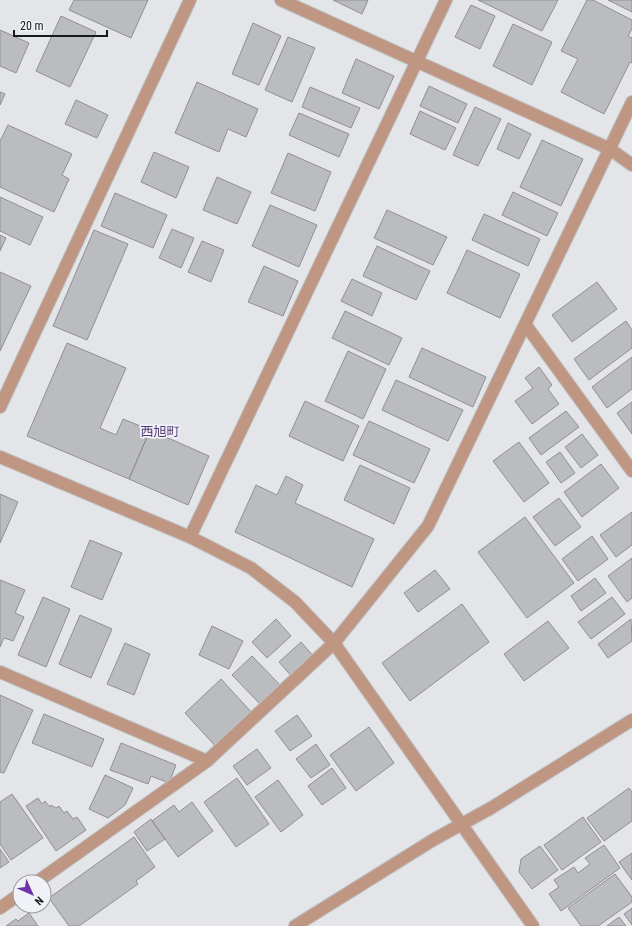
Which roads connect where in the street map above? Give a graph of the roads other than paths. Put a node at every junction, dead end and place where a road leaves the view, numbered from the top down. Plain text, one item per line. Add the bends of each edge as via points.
1 (190, 0) edge
2 (281, 0) edge
3 (446, 0) edge
4 (416, 62) junction
5 (632, 102) edge
6 (610, 149) junction
7 (632, 165) edge
8 (525, 324) junction
9 (0, 407) edge
10 (0, 457) edge
11 (632, 471) edge
12 (190, 537) junction
13 (334, 643) junction
14 (0, 672) edge
15 (632, 720) edge
16 (207, 761) junction
17 (462, 824) junction
18 (48, 874) edge
19 (12, 900) edge
20 (0, 908) edge
21 (295, 926) edge
22 (533, 926) edge

1 - 9 street
2 - 4 street
3 - 4 street
4 - 6 street
4 - 12 street
5 - 6 street
6 - 7 street
6 - 8 street
8 - 11 street
8 - 13 street via 428,526
10 - 12 street
12 - 13 street via 251,568 295,602
13 - 16 street
13 - 17 street
14 - 16 street
15 - 17 street
16 - 18 street
17 - 21 street
17 - 22 street
19 - 20 street

